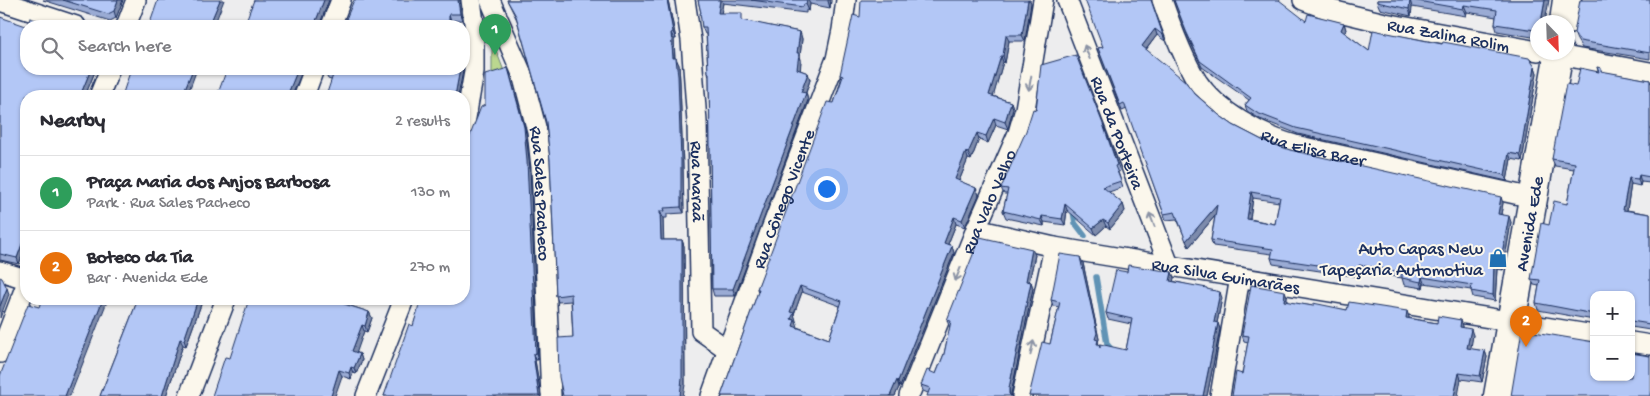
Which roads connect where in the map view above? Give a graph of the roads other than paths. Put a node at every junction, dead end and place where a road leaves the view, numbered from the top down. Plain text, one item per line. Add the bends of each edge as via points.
1 (136, 0) edge
2 (341, 0) edge
3 (471, 0) edge
4 (490, 0) edge
5 (685, 0) edge
6 (846, 0) edge
7 (1043, 0) edge
8 (1067, 0) edge
9 (1162, 0) edge
10 (1302, 0) edge
11 (1567, 0) edge
12 (0, 1) edge
13 (1565, 15) edge
14 (58, 20) edge
15 (128, 20) edge
16 (333, 20) edge
17 (1530, 49) edge
18 (1575, 58) edge
19 (1549, 60) edge
20 (1650, 72) edge
21 (108, 75) edge
22 (312, 75) edge
23 (101, 90) edge
24 (306, 90) edge
25 (470, 94) edge
26 (1533, 198) junction
27 (976, 229) junction
28 (1054, 247) junction
29 (1169, 265) junction
30 (0, 271) edge
31 (20, 277) edge
32 (1240, 278) junction
33 (20, 301) edge
34 (224, 305) edge
35 (402, 305) edge
36 (1512, 322) junction
37 (1590, 334) edge
38 (1635, 343) edge
39 (1650, 345) edge
40 (728, 350) junction
41 (0, 353) edge
42 (189, 396) edge
43 (366, 396) edge
44 (551, 396) edge
45 (711, 396) edge
46 (909, 396) edge
47 (1022, 396) edge
48 (1220, 396) edge
49 (1498, 396) edge

1 - 15 street
2 - 16 street
3 - 25 street via 474,72
4 - 44 street, Rua Sales Pacheco via 522,74 537,131
5 - 40 street, Rua Maraã via 697,122 701,331
6 - 40 street, Rua Cônego Vicente via 836,59
7 -> 27 street, Rua Valo Velho via 1018,133
29 -> 8 street, Rua da Porteira
9 - 26 street, Rua Elisa Baer via 1173,31 1206,92 1225,109 1265,135 1295,145
10 - 17 street, Rua Zalina Rolim via 1385,23
11 - 13 main road
12 - 14 street
18 - 20 street, Rua Zalina Rolim
19 - 26 main road, Avenida Ede
21 - 23 street
22 - 24 street
26 - 36 main road, Avenida Ede
27 - 28 street, Rua Silva Guimarães
27 -> 46 street, Rua Valo Velho
28 - 29 street, Rua Silva Guimarães
47 -> 28 street
29 - 32 street, Rua Silva Guimarães
30 - 31 street
32 - 36 street, Rua Silva Guimarães
32 - 48 street
33 - 41 street
34 - 42 street
35 - 43 street
36 - 37 street, Rua Silva Guimarães
36 - 49 main road, Avenida Ede
38 - 39 street
40 - 45 street, Rua Cônego Vicente

